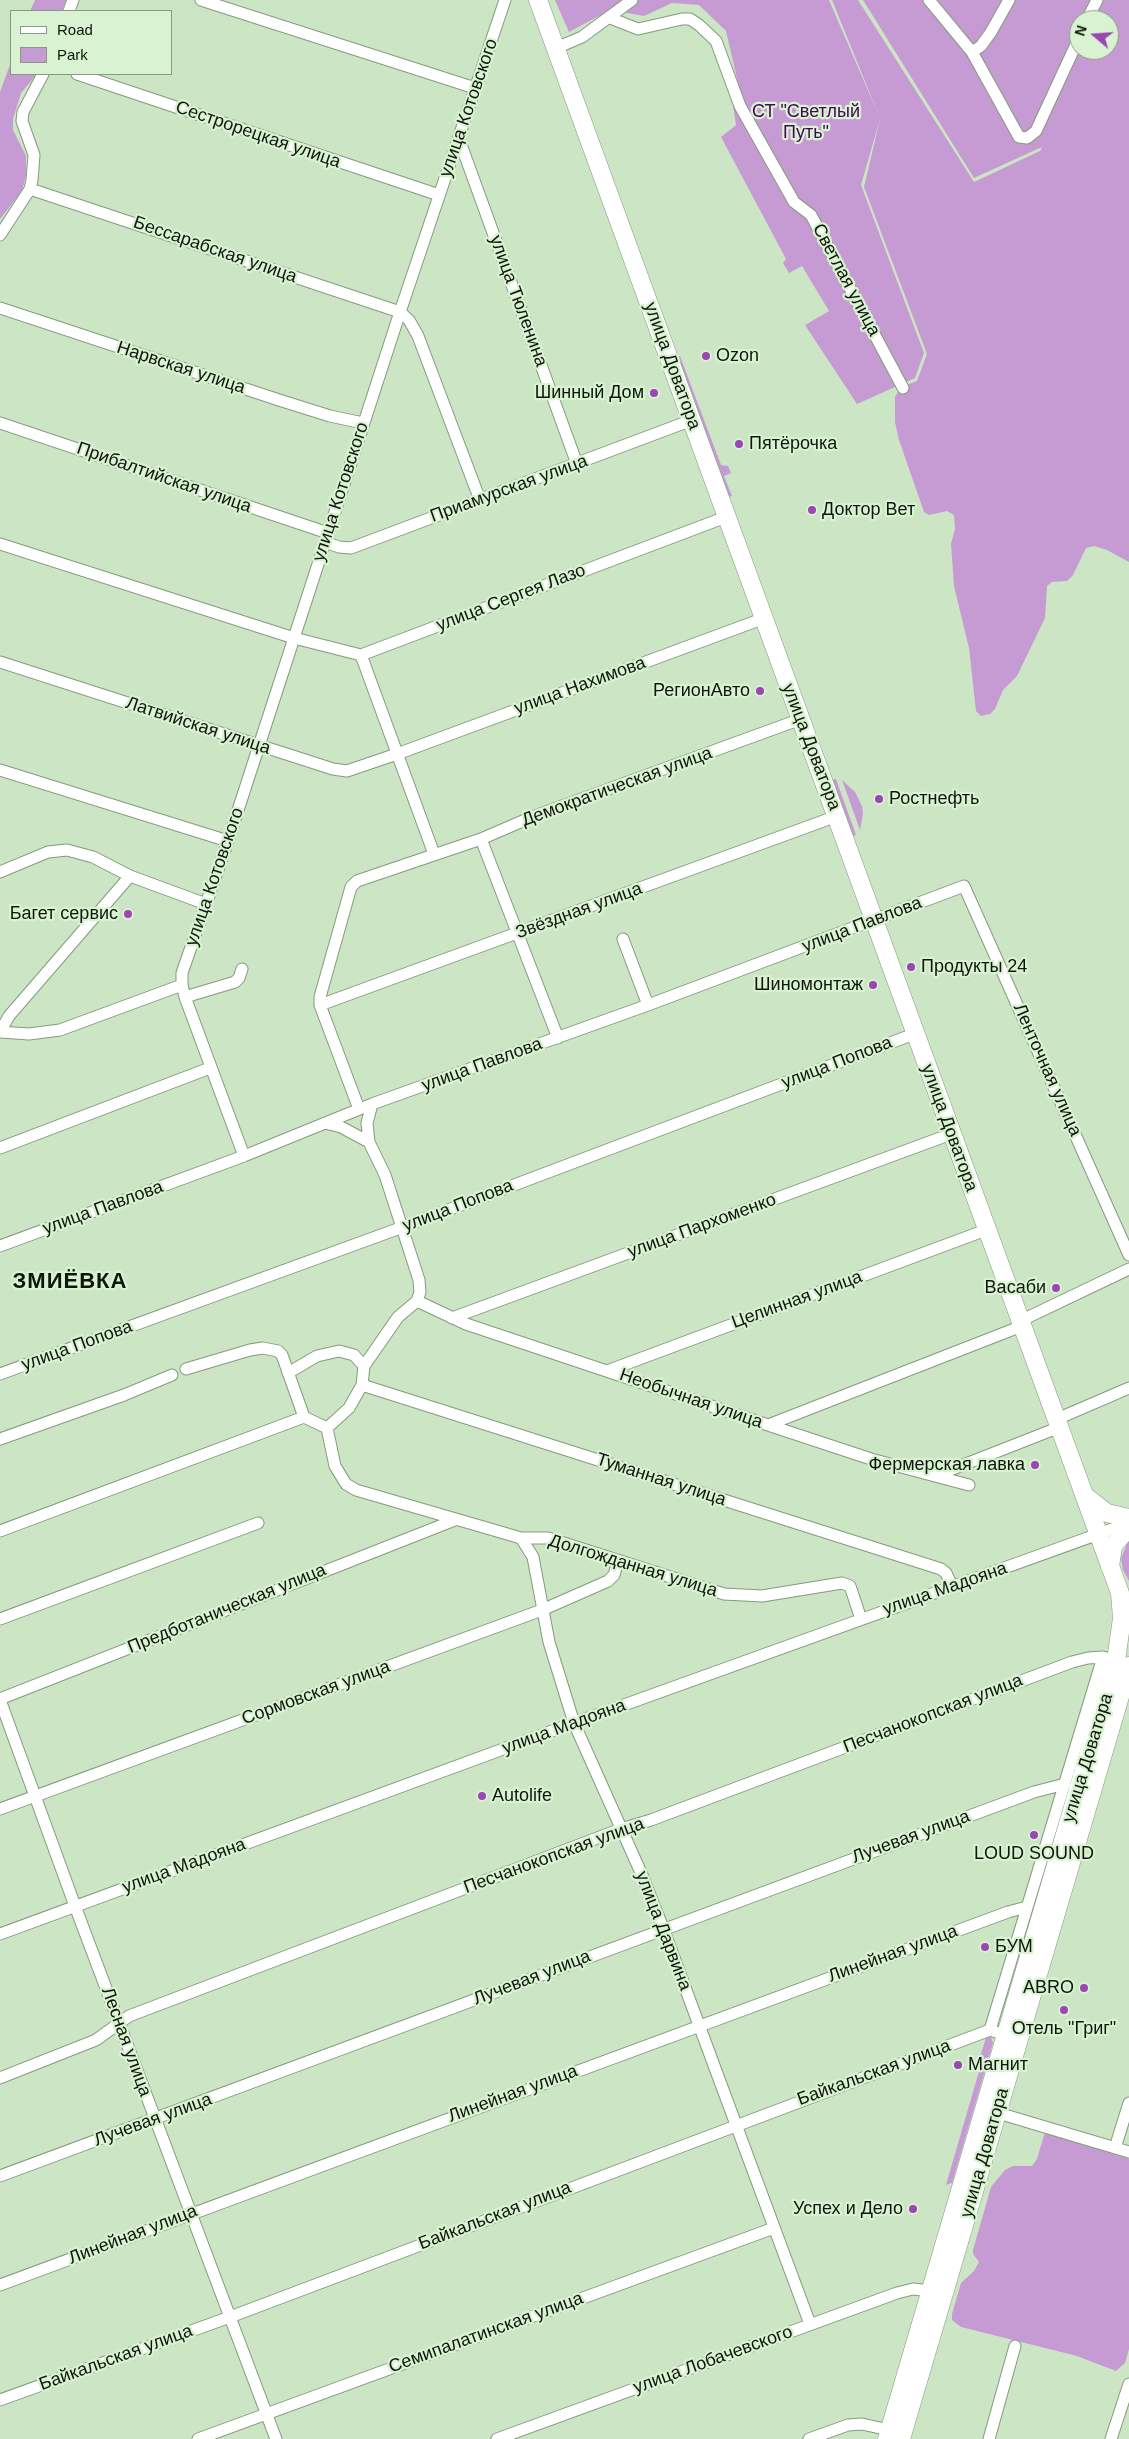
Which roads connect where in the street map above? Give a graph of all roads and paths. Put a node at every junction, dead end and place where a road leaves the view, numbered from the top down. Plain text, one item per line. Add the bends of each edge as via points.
1 (201, 0) edge
2 (505, 0) edge
3 (538, 0) edge
4 (632, 0) edge
5 (929, 0) edge
6 (1009, 0) edge
7 (610, 18) junction
8 (556, 48) junction
9 (972, 52) junction
10 (1069, 60) edge
11 (42, 75) edge
12 (80, 75) edge
13 (475, 88) junction
14 (459, 139) junction
15 (30, 189) junction
16 (439, 195) junction
17 (0, 235) edge
18 (0, 308) edge
19 (400, 312) junction
20 (903, 388) dead end
21 (692, 420) junction
22 (0, 423) edge
23 (363, 423) junction
24 (577, 464) junction
25 (480, 500) junction
26 (726, 516) junction
27 (326, 538) junction
28 (0, 544) edge
29 (762, 618) junction
30 (294, 638) junction
31 (361, 656) junction
32 (0, 662) edge
33 (801, 719) junction
34 (259, 746) junction
35 (397, 754) junction
36 (0, 770) edge
37 (837, 816) junction
38 (481, 839) junction
39 (228, 841) junction
40 (434, 854) junction
41 (0, 872) edge
42 (130, 876) junction
43 (964, 886) joint
44 (206, 904) junction
45 (874, 922) junction
46 (518, 934) junction
47 (623, 939) dead end
48 (242, 969) dead end
49 (182, 985) junction
50 (185, 997) junction
51 (320, 1005) junction
52 (648, 1005) junction
53 (0, 1032) edge
54 (914, 1034) junction
55 (558, 1038) junction
56 (210, 1068) junction
57 (372, 1104) junction
58 (359, 1109) junction
59 (325, 1123) junction
60 (951, 1134) junction
61 (369, 1142) junction
62 (0, 1148) edge
63 (244, 1156) junction
64 (403, 1226) junction
65 (986, 1230) junction
66 (0, 1246) edge
67 (1129, 1255) edge
68 (1129, 1269) edge
69 (417, 1301) junction
70 (452, 1318) junction
71 (1021, 1323) junction
72 (364, 1366) junction
73 (186, 1369) dead end
74 (607, 1371) junction
75 (288, 1373) junction
76 (0, 1374) edge
77 (172, 1374) dead end
78 (362, 1385) junction
79 (1129, 1388) edge
80 (304, 1417) junction
81 (1058, 1423) junction
82 (768, 1425) junction
83 (327, 1428) junction
84 (0, 1439) edge
85 (935, 1476) junction
86 (969, 1485) dead end
87 (1083, 1494) junction
88 (1129, 1518) edge
89 (455, 1520) junction
90 (258, 1523) dead end
91 (1129, 1523) edge
92 (1129, 1527) edge
93 (0, 1531) edge
94 (1098, 1535) junction
95 (521, 1538) junction
96 (618, 1561) junction
97 (1110, 1568) junction
98 (952, 1586) junction
99 (1124, 1596) edge
100 (542, 1610) junction
101 (861, 1618) junction
102 (0, 1619) edge
103 (1116, 1661) edge
104 (0, 1700) edge
105 (574, 1723) junction
106 (1065, 1784) junction
107 (36, 1796) junction
108 (0, 1809) edge
109 (621, 1829) junction
110 (75, 1906) junction
111 (1027, 1907) junction
112 (663, 1928) junction
113 (0, 1934) edge
114 (119, 2021) junction
115 (699, 2026) junction
116 (998, 2032) junction
117 (0, 2078) edge
118 (1129, 2103) edge
119 (998, 2112) junction
120 (155, 2120) junction
121 (736, 2124) junction
122 (1115, 2148) junction
123 (1129, 2152) edge
124 (0, 2176) edge
125 (191, 2213) junction
126 (774, 2228) junction
127 (0, 2286) edge
128 (931, 2291) junction
129 (230, 2317) junction
130 (810, 2324) junction
131 (1015, 2346) dead end
132 (1129, 2384) edge
133 (0, 2400) edge
134 (267, 2413) junction
135 (892, 2436) edge
136 (198, 2439) edge
137 (276, 2439) edge
138 (497, 2439) edge
139 (809, 2439) edge
140 (989, 2439) edge
141 (1111, 2439) edge

1 - 13 street
2 - 13 street, улица Котовского
3 - 8 main road, улица Доватора
4 - 7 street
5 - 9 street
6 - 9 street via 991,32
7 - 8 street via 582,37
7 - 20 street, Светлая улица via 638,29 690,20 716,41 740,106 794,202 811,215
8 - 21 main road, улица Доватора
9 - 10 street via 1013,130 1019,137 1027,138 1036,131
11 - 15 street via 22,112 34,155 35,171
12 - 16 street, Сестрорецкая улица
13 - 14 street, улица Котовского
14 - 16 street, улица Котовского
14 - 24 street, улица Тюленина
15 - 17 street
15 - 19 street, Бессарабская улица
16 - 19 street, улица Котовского
18 - 23 street, Нарвская улица via 279,400
19 - 23 street, улица Котовского
19 - 25 street via 418,336
21 - 24 street, Приамурская улица
21 - 26 main road, улица Доватора
22 - 27 street, Прибалтийская улица
23 - 27 street, улица Котовского
24 - 25 street, Приамурская улица
25 - 27 street, Приамурская улица via 351,548 339,547
26 - 29 main road, улица Доватора
26 - 31 street, улица Сергея Лазо
27 - 30 street, улица Котовского
28 - 30 street
29 - 33 main road, улица Доватора
29 - 35 street, улица Нахимова
30 - 31 street
30 - 34 street, улица Котовского
31 - 35 street
32 - 34 street, Латвийская улица
33 - 37 main road, улица Доватора
33 - 38 street, Демократическая улица via 532,817
34 - 35 street, Латвийская улица via 347,771
34 - 39 street, улица Котовского
35 - 40 street
36 - 39 street
37 - 45 main road, улица Доватора
37 - 46 street, Звёздная улица
38 - 40 street, Демократическая улица
38 - 46 street
39 - 44 street, улица Котовского
40 - 51 street, Демократическая улица via 365,877 351,887 322,984
41 - 42 street via 48,852 67,850 92,857
42 - 44 street
42 - 53 street via 9,1016
43 - 45 street, улица Павлова
43 - 67 street, Ленточная улица
44 - 49 street, улица Котовского via 182,973
45 - 52 street, улица Павлова
45 - 54 main road, улица Доватора
46 - 51 street, Звёздная улица
46 - 55 street
47 - 52 street
48 - 50 street via 235,982
49 - 50 street, улица Котовского
49 - 53 street via 60,1030 29,1034
50 - 56 street, улица Котовского
51 - 58 street
52 - 55 street, улица Павлова
54 - 60 main road, улица Доватора
54 - 64 street, улица Попова
55 - 57 street, улица Павлова
56 - 62 street
56 - 63 street, улица Котовского
57 - 58 street, улица Павлова
57 - 61 street via 367,1123
58 - 59 street, улица Павлова
59 - 61 street via 341,1127
59 - 63 street, улица Павлова
60 - 65 main road, улица Доватора
60 - 70 street, улица Пархоменко
61 - 64 street
63 - 66 street, улица Павлова
64 - 69 street via 419,1280
64 - 76 street, улица Попова
65 - 71 main road, улица Доватора
65 - 74 street, Целинная улица
68 - 71 street
69 - 70 street, Необычная улица
69 - 72 street via 398,1317
70 - 74 street, Необычная улица
71 - 81 main road, улица Доватора
71 - 82 street
72 - 75 street via 354,1355 339,1351 316,1356
72 - 78 street
73 - 75 street via 250,1350 273,1350 282,1355
74 - 82 street, Необычная улица
75 - 80 street
77 - 84 street via 124,1395
78 - 83 street via 349,1408
78 - 98 street, Туманная улица via 941,1569
79 - 81 street
80 - 83 street
80 - 93 street
81 - 85 street
81 - 87 main road, улица Доватора
82 - 85 street, Необычная улица
83 - 89 street, Долгожданная улица via 339,1475 346,1484 356,1490
85 - 86 street, Необычная улица
87 - 88 main road via 1099,1509
87 - 94 main road, улица Доватора
89 - 95 street, Долгожданная улица
89 - 104 street, Предботаническая улица
90 - 102 street
91 - 94 street, улица Мадояна
92 - 97 main road via 1113,1546
94 - 97 main road, улица Доватора
94 - 98 street, улица Мадояна
95 - 96 street, Долгожданная улица via 548,1538
95 - 100 street, улица Дарвина via 532,1557
96 - 100 street, Сормовская улица via 614,1576 608,1581
96 - 101 street, Долгожданная улица via 738,1596 762,1596 842,1583 850,1586
97 - 99 main road, улица Доватора
98 - 101 street, улица Мадояна
99 - 103 main road, улица Доватора
100 - 105 street, улица Дарвина
100 - 107 street, Сормовская улица
101 - 105 street, улица Мадояна
103 - 106 street, улица Доватора
103 - 109 street, Песчанокопская улица via 1088,1658 1072,1662
103 - 116 main road, улица Доватора
103 - 119 main road, улица Доватора
104 - 107 street, Лесная улица
105 - 109 street, улица Дарвина
105 - 110 street, улица Мадояна
106 - 111 street, улица Доватора
106 - 112 street, Лучевая улица via 1034,1792
107 - 108 street, Сормовская улица
107 - 110 street, Лесная улица
109 - 112 street, улица Дарвина
109 - 114 street, Песчанокопская улица
110 - 113 street, улица Мадояна
110 - 114 street, Лесная улица
111 - 115 street, Линейная улица
111 - 116 street, улица Доватора
112 - 115 street, улица Дарвина
112 - 120 street, Лучевая улица
114 - 117 street, Песчанокопская улица via 96,2040
114 - 120 street, Лесная улица
115 - 121 street, улица Дарвина
115 - 125 street, Линейная улица
116 - 121 street, Байкальская улица
116 - 128 main road, улица Доватора
118 - 122 street
119 - 122 street
119 - 135 main road, улица Доватора
120 - 124 street, Лучевая улица
120 - 125 street, Лесная улица
121 - 126 street, улица Дарвина
121 - 129 street, Байкальская улица
122 - 123 street
125 - 127 street, Линейная улица
125 - 129 street, Лесная улица
126 - 130 street, улица Дарвина
126 - 134 street, Семипалатинская улица
128 - 130 street, улица Лобачевского via 913,2288
128 - 135 main road, улица Доватора
129 - 133 street, Байкальская улица
129 - 134 street, Лесная улица
130 - 138 street, улица Лобачевского
131 - 140 street
132 - 141 street
134 - 136 street, Семипалатинская улица
134 - 137 street, Лесная улица
135 - 139 street via 862,2424 848,2425

